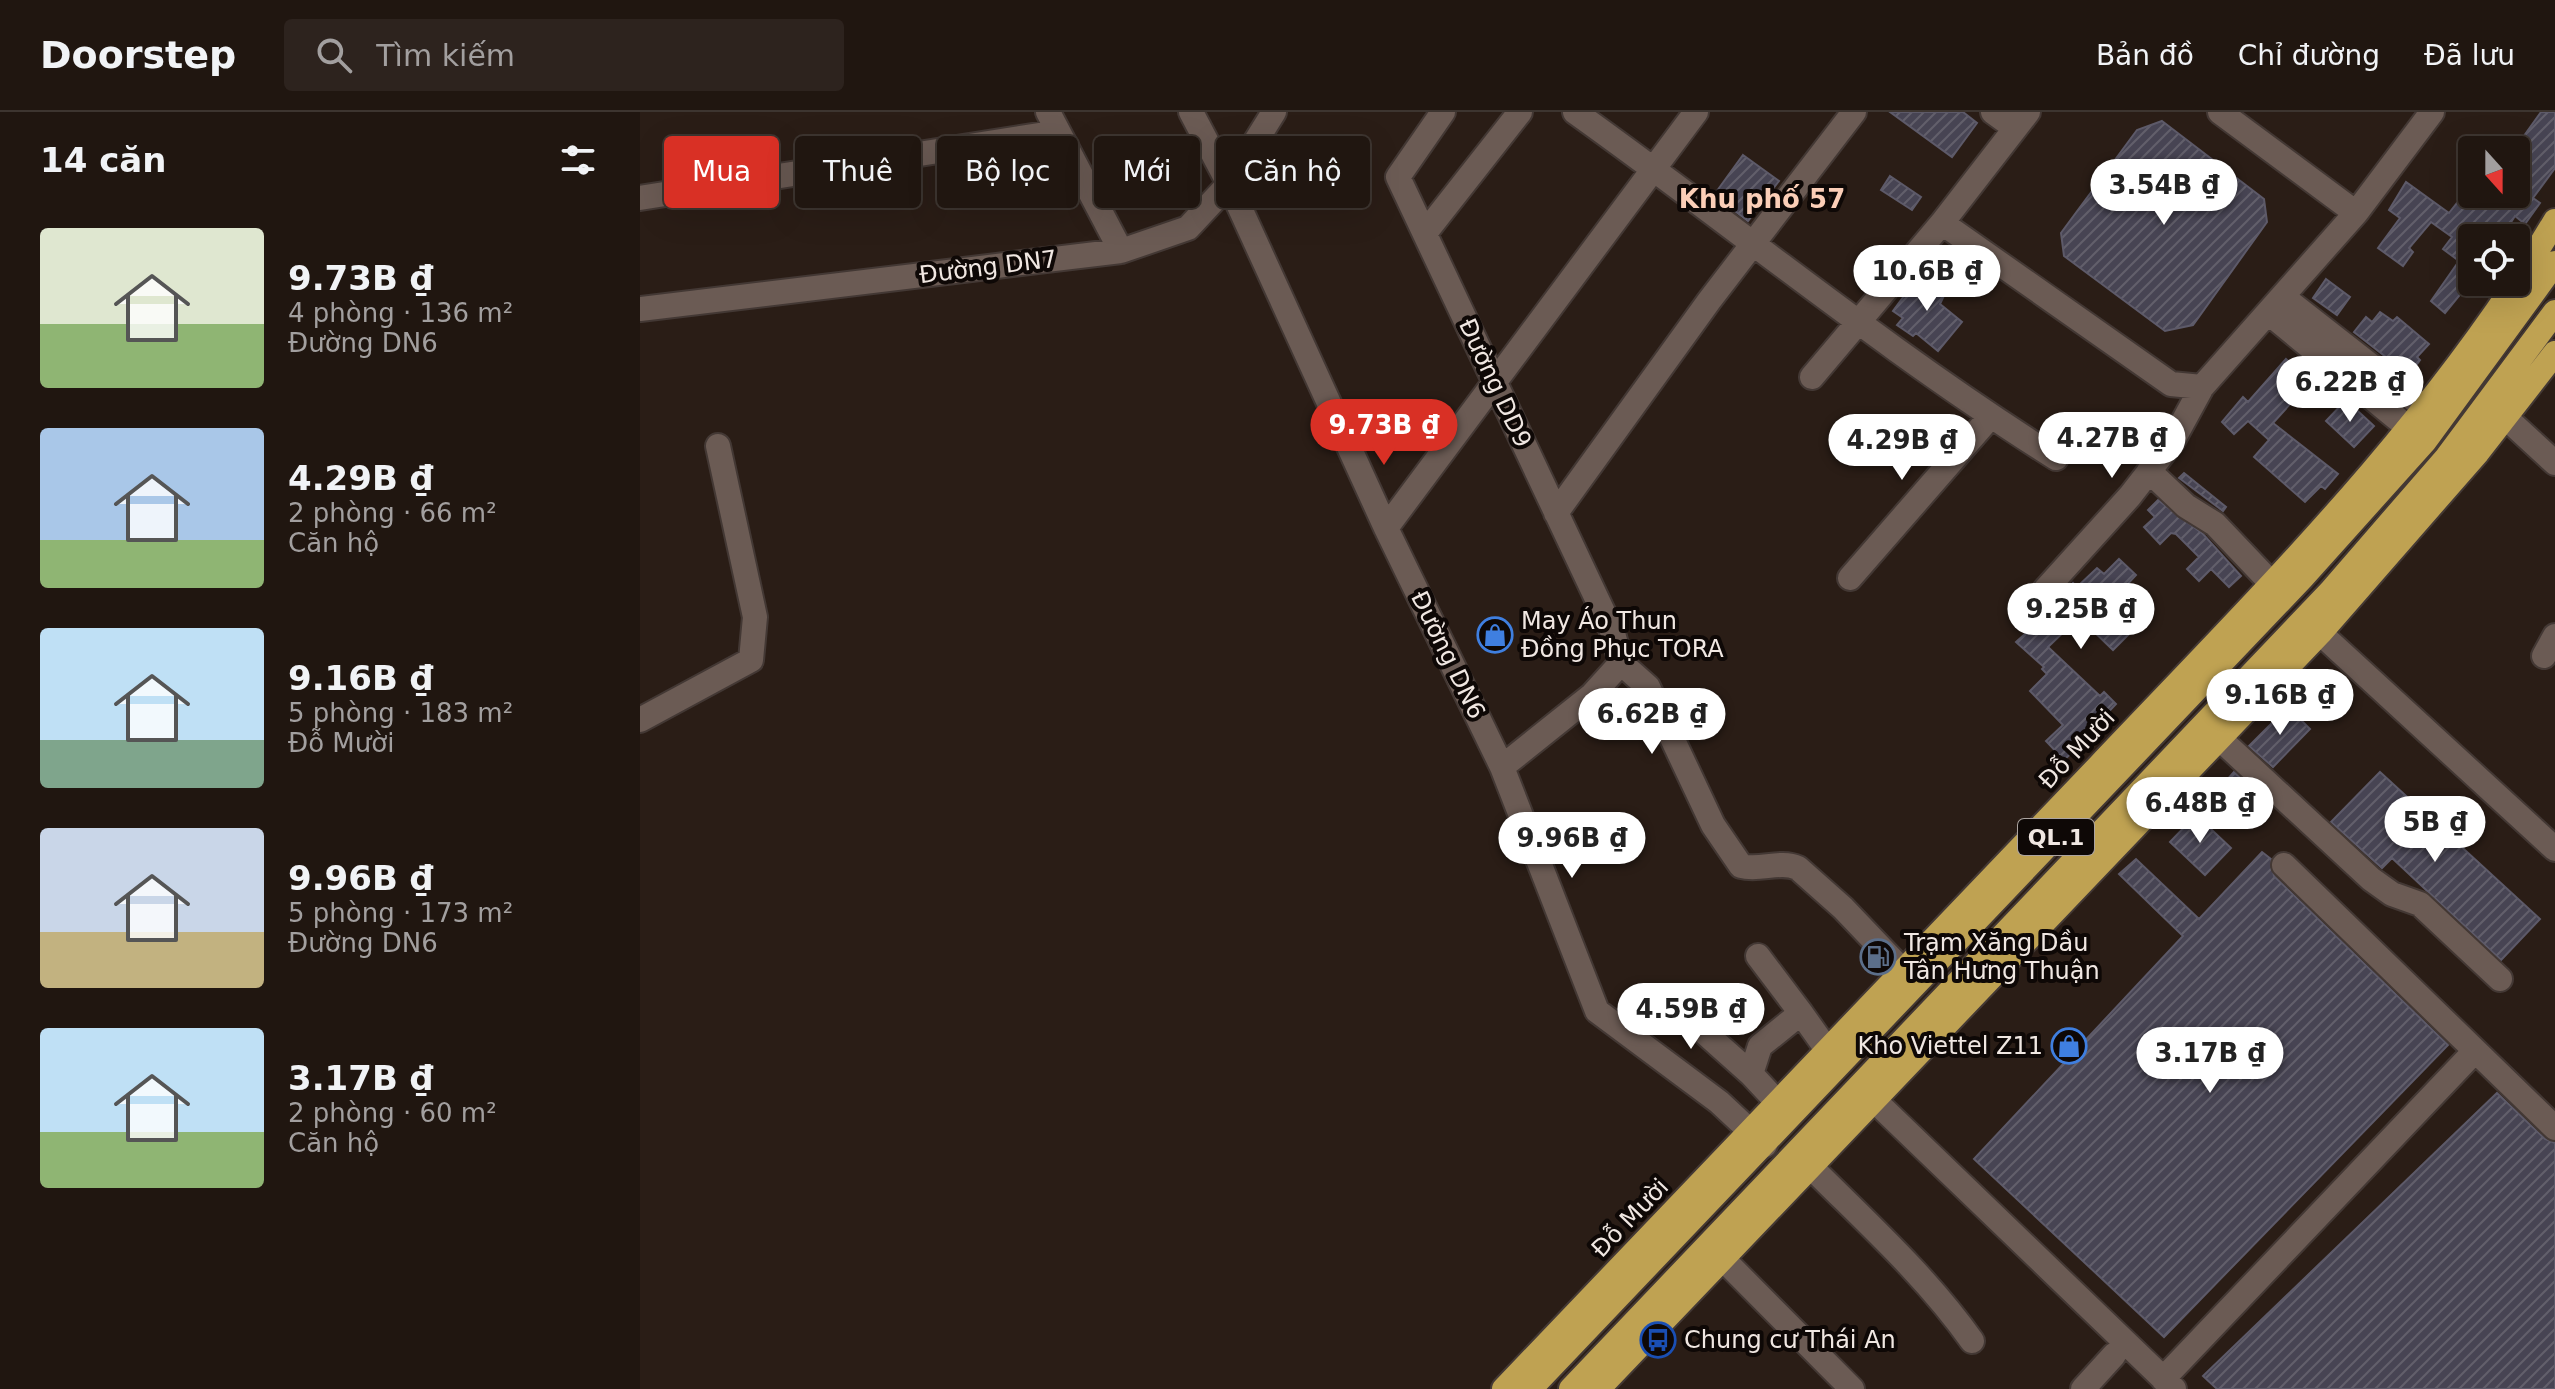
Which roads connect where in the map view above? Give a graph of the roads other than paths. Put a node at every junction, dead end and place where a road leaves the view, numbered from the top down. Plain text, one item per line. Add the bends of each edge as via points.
1 (1191, 112) edge
2 (1274, 112) edge
3 (1443, 112) edge
4 (1520, 112) edge
5 (1575, 112) edge
6 (1696, 112) edge
7 (1854, 112) edge
8 (1993, 112) edge
9 (2220, 112) edge
10 (2432, 112) edge
11 (2022, 120) edge
12 (1053, 122) edge
13 (1259, 136) edge
14 (1216, 159) edge
15 (1657, 170) junction
16 (640, 198) edge
17 (1216, 198) edge
18 (1240, 208) edge
19 (2356, 213) junction
20 (2555, 221) edge
21 (1942, 223) junction
22 (1425, 233) junction
23 (1755, 242) junction
24 (1121, 251) junction
25 (2555, 263) edge
26 (2277, 306) junction
27 (640, 309) edge
28 (2555, 312) edge
29 (1860, 324) junction
30 (2555, 353) edge
31 (1812, 377) dead end
32 (1495, 383) junction
33 (2202, 387) junction
34 (2432, 414) junction
35 (1990, 417) junction
36 (2505, 417) junction
37 (2416, 434) junction
38 (718, 446) dead end
39 (2056, 458) dead end
40 (2555, 463) edge
41 (2149, 471) junction
42 (1556, 513) junction
43 (1386, 528) junction
44 (1850, 578) dead end
45 (2272, 584) junction
46 (2045, 590) dead end
47 (2320, 633) junction
48 (1621, 663) junction
49 (640, 720) edge
50 (2220, 739) junction
51 (1502, 767) junction
52 (2555, 849) edge
53 (2284, 865) dead end
54 (1758, 956) dead end
55 (1904, 972) junction
56 (2500, 979) dead end
57 (1667, 999) dead end
58 (1801, 1013) junction
59 (1828, 1051) junction
60 (2474, 1052) junction
61 (1751, 1074) junction
62 (1874, 1100) junction
63 (1779, 1104) junction
64 (2555, 1128) edge
65 (1758, 1138) junction
66 (1811, 1167) junction
67 (1716, 1252) junction
68 (1972, 1341) dead end
69 (2114, 1355) dead end
70 (2169, 1384) edge
71 (1504, 1389) edge
72 (1530, 1389) edge
73 (1571, 1389) edge
74 (1598, 1389) edge
75 (1852, 1389) edge
76 (2083, 1389) edge

1 - 14 street, Đường DN6
2 - 13 street, Đường DN7
3 - 22 street, Đường DD9 via 1398,177
4 - 22 street
5 - 15 street
6 - 15 street
7 - 23 street
8 - 11 street
9 - 19 street
10 - 19 street
11 - 21 street
12 - 16 street
12 - 24 street
15 - 23 street
15 - 32 street
17 - 24 street, Đường DN7 via 1188,228
18 - 43 street, Đường DN6
19 - 26 street
20 - 34 highway, Đỗ Mười / QL.1
21 - 29 street
21 - 33 street via 2171,384
22 - 32 street, Đường DD9
23 - 29 street
23 - 42 street
24 - 27 street, Đường DN7
25 - 34 highway, Đỗ Mười / QL.1
26 - 33 street
26 - 34 street
26 - 37 street
28 - 67 highway, QL.1 via 2447,457 2330,592
29 - 31 street
29 - 35 street
30 - 36 highway, QL.1
32 - 42 street, Đường DD9
32 - 43 street
33 - 41 street
34 - 37 highway, Đỗ Mười / QL.1
35 - 39 street
35 - 44 street
36 - 40 street
36 - 47 highway, QL.1
37 - 45 highway, Đỗ Mười / QL.1
37 - 65 highway, Đỗ Mười / QL.1 via 2302,578
38 - 49 street via 755,617 751,660
41 - 45 street via 2186,506 2215,524
41 - 46 street
42 - 48 street, Đường DD9 via 1613,633
43 - 51 street, Đường DN6
45 - 55 highway, Đỗ Mười / QL.1
47 - 50 highway, QL.1
47 - 52 street
48 - 51 street via 1592,695
48 - 55 street via 1648,687 1713,825 1741,866 1798,868
50 - 56 street via 2371,879 2420,904
50 - 62 highway, QL.1
51 - 65 street, Đường DN6 via 1597,1011 1719,1102
53 - 60 street
54 - 58 street
55 - 59 highway, Đỗ Mười / QL.1
57 - 61 street
58 - 59 street
58 - 61 street via 1760,1046
59 - 63 highway, Đỗ Mười / QL.1
60 - 64 street
60 - 70 street
61 - 63 street
62 - 66 highway, QL.1
62 - 70 street
63 - 65 highway, Đỗ Mười / QL.1
65 - 71 highway, Đỗ Mười / QL.1
65 - 72 highway, Đỗ Mười / QL.1
66 - 67 highway, QL.1
66 - 68 street via 1905,1259
67 - 73 highway, QL.1
67 - 74 highway, QL.1
67 - 75 street
69 - 76 street

